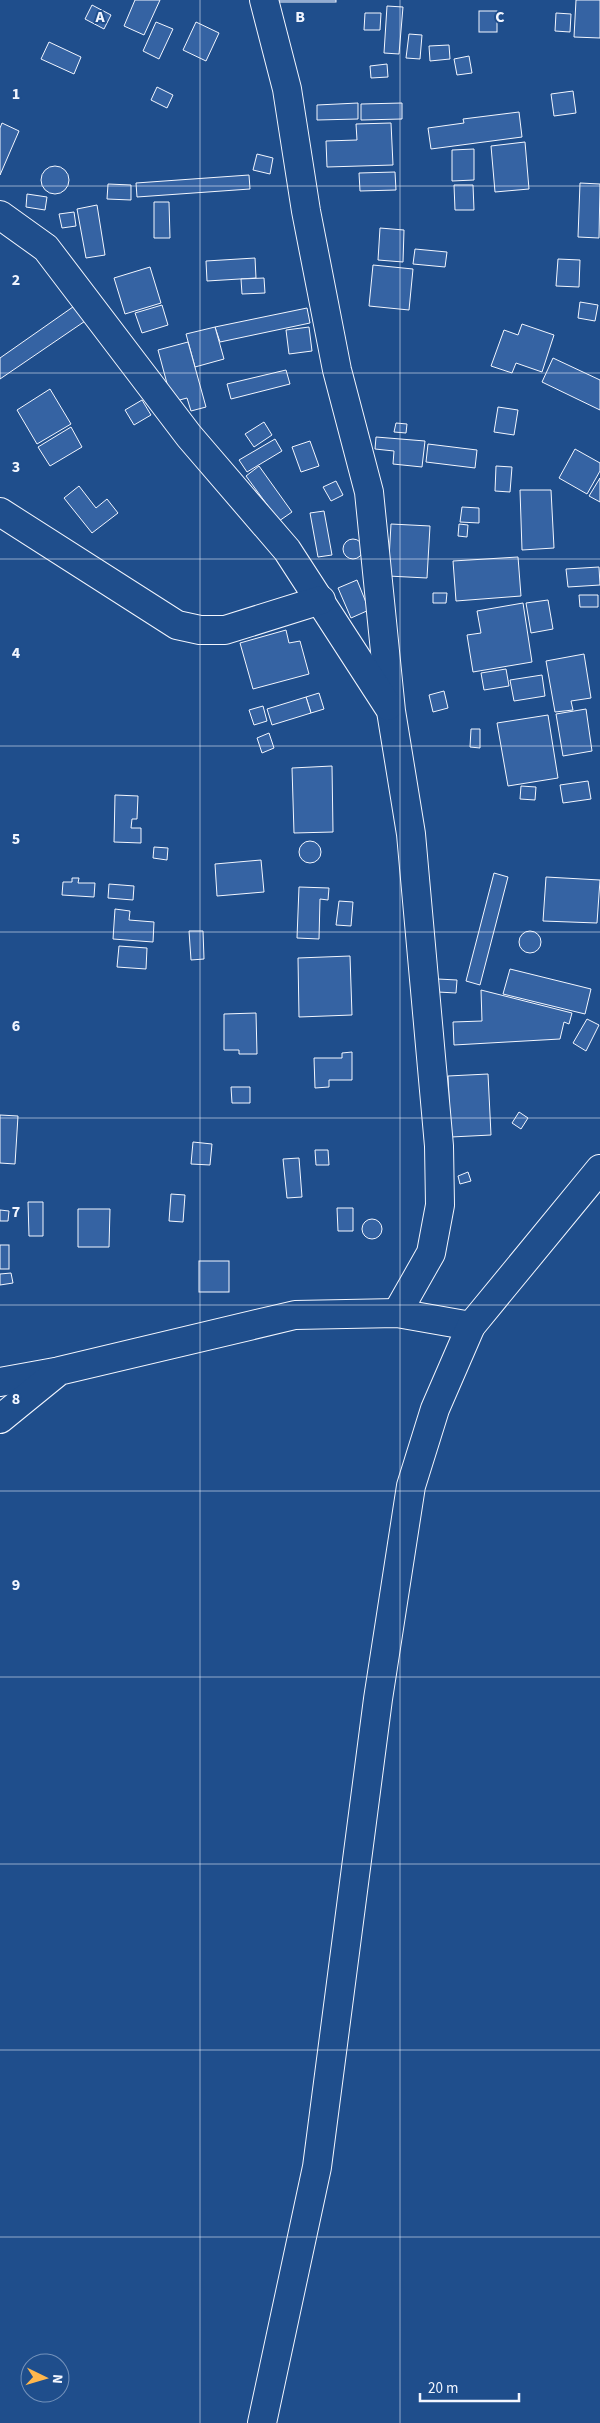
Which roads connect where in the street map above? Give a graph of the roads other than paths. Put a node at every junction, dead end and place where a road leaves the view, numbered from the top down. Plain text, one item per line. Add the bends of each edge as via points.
1 (264, 0) edge
2 (0, 215) edge
3 (0, 512) edge
4 (320, 600) junction
5 (391, 711) junction
6 (600, 1169) edge
7 (397, 1313) junction
8 (471, 1326) junction
9 (59, 1371) junction
10 (0, 1382) edge
11 (0, 1419) edge
12 (262, 2423) edge

1 - 5 street via 287,89 306,211 337,370 370,492
2 - 4 street via 46,248 190,436 287,550
3 - 4 street via 177,624 200,630 225,630
4 - 5 street
5 - 7 street via 411,834 439,1146 440,1204 431,1253
6 - 8 street
7 - 8 street
7 - 9 street via 295,1315
8 - 12 street via 435,1409 411,1486 378,1699 318,2167
9 - 10 street
9 - 11 street

